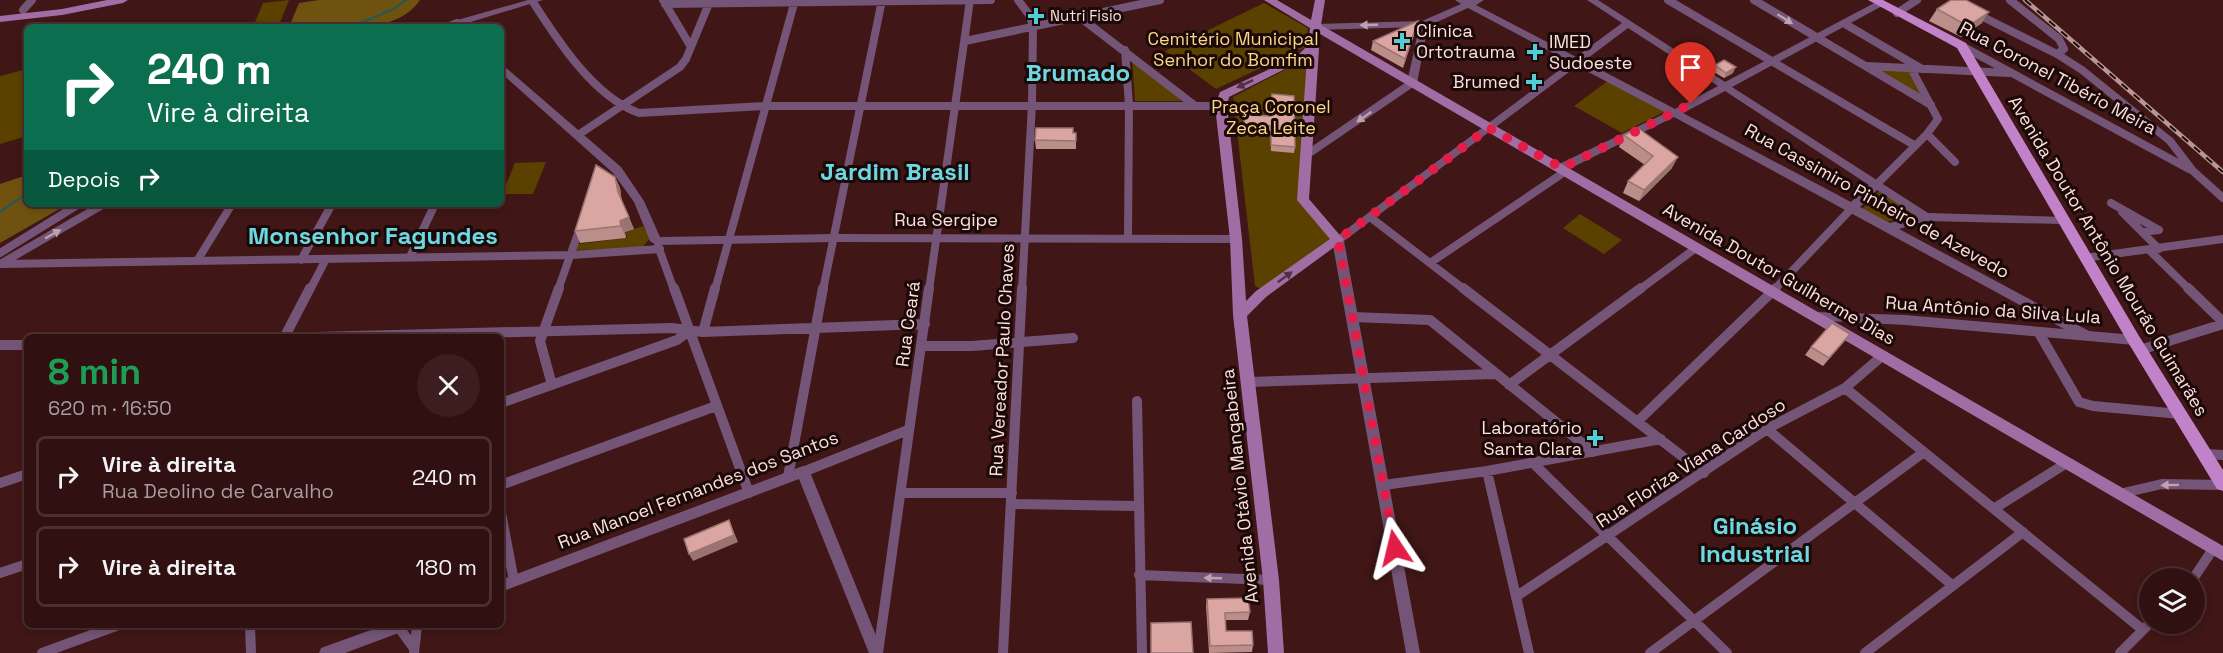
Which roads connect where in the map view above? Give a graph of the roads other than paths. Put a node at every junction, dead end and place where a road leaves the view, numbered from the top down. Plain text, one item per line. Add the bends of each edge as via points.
1 (32, 0) edge
2 (77, 0) edge
3 (123, 0) edge
4 (991, 0) edge
5 (1018, 0) edge
6 (1120, 0) edge
7 (1160, 0) edge
8 (1269, 0) edge
9 (1320, 0) edge
10 (1479, 0) edge
11 (1592, 0) edge
12 (1668, 0) edge
13 (1754, 0) edge
14 (1917, 0) edge
15 (2010, 0) edge
16 (536, 1) edge
17 (795, 1) edge
18 (969, 1) edge
19 (664, 2) edge
20 (710, 2) edge
21 (882, 2) edge
22 (1877, 2) edge
23 (1464, 3) edge
24 (1126, 8) junction
25 (1969, 8) edge
26 (23, 10) junction
27 (0, 12) edge
28 (1317, 12) junction
29 (1898, 13) junction
30 (1294, 15) junction
31 (1081, 18) junction
32 (0, 19) edge
33 (462, 24) edge
34 (1424, 24) junction
35 (1627, 24) junction
36 (1845, 24) junction
37 (1033, 27) junction
38 (1315, 27) junction
39 (1816, 38) junction
40 (965, 40) junction
41 (1314, 46) junction
42 (1962, 46) junction
43 (691, 47) junction
44 (1125, 50) junction
45 (2057, 54) junction
46 (1300, 58) junction
47 (1577, 61) junction
48 (1773, 61) junction
49 (1313, 66) junction
50 (1862, 66) junction
51 (1912, 70) junction
52 (504, 71) edge
53 (1924, 71) junction
54 (1975, 72) junction
55 (2011, 74) junction
56 (1412, 83) junction
57 (1724, 87) junction
58 (1032, 104) junction
59 (1129, 105) junction
60 (1194, 105) junction
61 (1931, 105) junction
62 (764, 106) junction
63 (953, 106) junction
64 (1221, 106) junction
65 (622, 107) junction
66 (861, 107) junction
67 (1675, 113) junction
68 (1489, 128) junction
69 (1927, 134) junction
70 (578, 135) junction
71 (1914, 145) junction
72 (1305, 156) junction
73 (1955, 162) dead end
74 (1564, 170) junction
75 (2193, 171) junction
76 (1876, 185) junction
77 (2223, 198) edge
78 (74, 207) edge
79 (99, 207) edge
80 (230, 207) edge
81 (330, 207) edge
82 (434, 207) edge
83 (1852, 208) junction
84 (585, 211) edge
85 (1370, 217) junction
86 (1926, 217) junction
87 (2062, 220) junction
88 (1888, 228) junction
89 (2142, 232) junction
90 (1128, 237) junction
91 (730, 238) junction
92 (834, 238) junction
93 (936, 238) junction
94 (1024, 238) junction
95 (1236, 239) junction
96 (1338, 240) junction
97 (2221, 241) edge
98 (658, 245) junction
99 (1696, 248) junction
100 (2154, 250) junction
101 (0, 253) edge
102 (572, 255) junction
103 (410, 257) junction
104 (2084, 258) junction
105 (326, 259) junction
106 (301, 260) junction
107 (197, 261) junction
108 (1430, 263) junction
109 (1, 264) edge
110 (1238, 275) junction
111 (1772, 292) junction
112 (1261, 294) junction
113 (1240, 315) junction
114 (1353, 317) junction
115 (1814, 317) junction
116 (2223, 323) edge
117 (925, 324) junction
118 (815, 327) junction
119 (544, 331) junction
120 (689, 332) junction
121 (704, 332) junction
122 (2038, 333) junction
123 (286, 334) edge
124 (414, 334) edge
125 (2085, 335) junction
126 (1073, 338) dead end
127 (1021, 342) junction
128 (0, 345) edge
129 (24, 345) edge
130 (2137, 345) junction
131 (922, 346) junction
132 (1551, 355) junction
133 (1881, 357) junction
134 (1495, 374) junction
135 (1364, 377) junction
136 (1250, 382) junction
137 (552, 385) junction
138 (1509, 385) junction
139 (1845, 388) junction
140 (1137, 401) dead end
141 (504, 402) edge
142 (716, 406) junction
143 (2180, 414) junction
144 (1638, 421) junction
145 (1767, 429) junction
146 (908, 430) junction
147 (1661, 439) junction
148 (1593, 452) junction
149 (1924, 452) junction
150 (2205, 454) junction
151 (2223, 455) edge
152 (1533, 463) junction
153 (2065, 465) junction
154 (1487, 471) junction
155 (803, 472) junction
156 (1704, 473) junction
157 (24, 475) edge
158 (788, 477) junction
159 (0, 483) edge
160 (504, 484) edge
161 (2223, 484) edge
162 (1384, 486) junction
163 (749, 493) junction
164 (901, 493) junction
165 (2119, 494) junction
166 (1012, 499) junction
167 (1855, 503) junction
168 (1137, 506) junction
169 (1995, 508) junction
170 (2024, 532) junction
171 (1610, 536) junction
172 (504, 548) edge
173 (2218, 551) edge
174 (24, 565) edge
175 (2203, 568) edge
176 (0, 573) edge
177 (1139, 575) junction
178 (1271, 580) junction
179 (507, 583) edge
180 (1952, 585) junction
181 (1517, 596) junction
182 (1695, 622) junction
183 (2139, 622) edge
184 (111, 628) edge
185 (250, 628) edge
186 (393, 628) edge
187 (399, 628) edge
188 (417, 628) edge
189 (2139, 634) edge
190 (414, 650) edge
191 (42, 653) edge
192 (251, 653) edge
193 (326, 653) edge
194 (877, 653) edge
195 (1003, 653) edge
196 (1142, 653) edge
197 (1276, 653) edge
198 (1413, 653) edge
199 (1529, 653) edge
200 (1650, 653) edge
201 (1726, 653) edge
202 (1865, 653) edge
203 (2120, 653) edge

1 - 26 street
2 - 26 main road
3 - 32 main road
4 - 18 street
5 - 37 street, Rua Vereador Paulo Chaves
6 - 24 street
7 - 24 street
8 - 30 main road, Avenida Doutor Guilherme Dias
9 - 28 main road
10 - 23 street
11 - 35 street
12 - 48 street
13 -> 39 street
14 - 29 street
15 - 45 street via 2059,39 2064,49
16 - 33 street
16 - 65 street via 566,54
17 - 20 street
17 - 21 street
17 - 62 street
18 - 21 street
18 - 40 street, Rua Ceará
19 - 20 street
19 - 43 street
20 - 43 street
21 - 66 street
22 - 29 main road, Rua Coronel Tibério Meira
22 - 36 street
23 - 34 street
23 - 47 street, Rua Cassimiro Pinheiro de Azevedo
24 - 31 street
25 - 45 street
26 - 27 main road
28 - 30 main road via 1310,16
28 - 38 main road
29 - 42 main road, Rua Coronel Tibério Meira
30 - 38 main road, Avenida Doutor Guilherme Dias
31 - 37 street
31 - 44 street
34 -> 38 street
34 - 56 street
35 - 47 street
35 - 57 street
36 - 39 street
36 - 53 street
37 - 40 street
37 - 58 street, Rua Vereador Paulo Chaves
38 - 41 main road
38 - 56 main road, Avenida Doutor Guilherme Dias
39 - 48 street
39 - 50 street
40 - 63 street, Rua Ceará
41 - 46 main road
41 - 49 main road
42 - 54 main road, Avenida Doutor Antônio Mourão Guimarães
42 - 55 street, Rua Coronel Tibério Meira
43 - 65 street via 680,67
44 - 59 street
44 - 60 street
45 - 75 street via 2170,141
46 - 49 main road
46 -> 64 main road via 1224,95
47 - 67 street, Rua Cassimiro Pinheiro de Azevedo
47 - 68 street
48 - 57 street
48 - 71 street
49 - 72 main road
50 - 51 street
50 - 61 street
51 - 53 street
51 - 61 street
52 - 70 street
53 - 54 street
54 - 55 street
54 - 87 main road, Avenida Doutor Antônio Mourão Guimarães
55 - 75 street, Rua Coronel Tibério Meira
56 - 68 main road, Avenida Doutor Guilherme Dias
56 -> 72 street
57 - 67 street
57 - 76 street
58 - 59 street
58 - 63 street
58 - 94 street, Rua Vereador Paulo Chaves
59 - 60 street
59 - 90 street
60 - 64 street
61 - 69 street via 1938,119
62 - 65 street via 639,113
62 - 66 street
62 - 91 street
63 - 66 street
63 - 93 street, Rua Ceará
64 - 95 main road
65 - 70 street
66 - 92 street
67 - 74 street
67 - 83 street, Rua Cassimiro Pinheiro de Azevedo
68 - 74 main road, Avenida Doutor Guilherme Dias
68 - 85 street
69 - 71 street
69 - 73 street
70 - 98 street via 599,161 630,184
71 - 76 street
72 - 96 main road via 1303,200
74 - 99 main road, Avenida Doutor Guilherme Dias
74 - 108 street
75 - 77 street
76 - 83 street
76 - 86 street
78 - 101 street
109 -> 79 street
80 - 107 street
81 - 106 street
82 - 103 street
83 - 88 street, Rua Cassimiro Pinheiro de Azevedo
83 - 111 street
84 - 102 street
85 - 96 street
85 - 108 street
86 - 87 street
86 - 88 street
87 - 104 main road, Avenida Doutor Antônio Mourão Guimarães
88 - 125 street, Rua Cassimiro Pinheiro de Azevedo
89 - 89 street via 2159,230 2111,202 2127,217
89 - 100 street
90 - 94 street, Rua Sergipe
90 - 95 street, Rua Sergipe
91 - 92 street, Rua Sergipe
91 - 98 street, Rua Sergipe
91 - 121 street
92 - 93 street, Rua Sergipe
92 - 118 street
93 - 94 street, Rua Sergipe
93 - 117 street, Rua Ceará
94 - 127 street, Rua Vereador Paulo Chaves
95 - 110 main road
112 -> 96 main road
96 - 114 street
97 - 100 street
98 - 102 street
98 - 120 street
99 - 111 main road, Avenida Doutor Guilherme Dias
99 - 132 street
100 - 104 street
100 - 116 street
102 - 103 street
102 - 119 street
103 - 105 street
104 - 130 main road, Avenida Doutor Antônio Mourão Guimarães
105 - 106 street
105 - 123 street
106 - 107 street
107 - 109 street
108 - 132 street
110 - 112 main road via 1247,287
110 - 113 main road
111 - 115 main road, Avenida Doutor Guilherme Dias
111 - 144 street
112 - 113 main road
113 - 136 main road, Avenida Otávio Mangabeira
114 - 134 street via 1424,318
114 - 135 street
115 - 122 street, Rua Antônio da Silva Lula via 1905,320
115 - 133 main road, Avenida Doutor Guilherme Dias
116 - 130 street
117 - 118 street
117 - 131 street, Rua Ceará
118 - 121 street
118 - 158 street
119 - 120 street via 672,328
119 - 124 street
119 - 137 street via 540,341
120 - 121 street
120 - 137 street via 677,340
120 - 142 street
122 - 125 street, Rua Antônio da Silva Lula
122 - 143 street via 2079,402
125 - 130 street, Rua Antônio da Silva Lula
126 - 127 street
127 - 131 street
127 - 166 street, Rua Vereador Paulo Chaves
128 - 129 street
130 - 143 main road, Avenida Doutor Antônio Mourão Guimarães
131 - 146 street, Rua Ceará
132 - 138 street
132 - 144 street
133 - 139 street, Rua Floriza Viana Cardoso
133 - 153 main road, Avenida Doutor Guilherme Dias
134 - 135 street
134 - 138 street
135 - 136 street
135 - 162 street
136 - 178 main road, Avenida Otávio Mangabeira
137 - 141 street
138 - 148 street
139 - 145 street, Rua Floriza Viana Cardoso
139 - 149 street
140 - 168 street
142 - 160 street
142 - 163 street
143 - 150 main road, Avenida Doutor Antônio Mourão Guimarães
144 - 147 street
145 - 156 street, Rua Floriza Viana Cardoso
145 - 167 street
146 - 155 street, Rua Manoel Fernandes dos Santos
146 - 164 street, Rua Ceará
147 - 148 street
147 - 156 street
148 - 152 street
149 - 167 street
149 - 169 street
150 - 151 street
150 - 161 main road, Avenida Doutor Antônio Mourão Guimarães
152 - 154 street
152 - 171 street
153 - 165 main road, Avenida Doutor Guilherme Dias
153 - 169 street
154 - 162 street
154 - 181 street
155 - 158 street, Rua Manoel Fernandes dos Santos
155 - 194 street
156 - 171 street, Rua Floriza Viana Cardoso
157 - 159 street
158 - 163 street, Rua Manoel Fernandes dos Santos
161 -> 165 street via 2162,484
162 - 198 street
163 - 179 street, Rua Manoel Fernandes dos Santos
164 - 166 street
164 - 194 street, Rua Ceará
165 - 173 main road, Avenida Doutor Guilherme Dias
166 - 168 street
166 - 195 street, Rua Vereador Paulo Chaves
167 - 180 street
167 - 182 street
168 - 177 street
169 - 170 street
170 - 180 street
170 - 183 street
171 - 181 street, Rua Floriza Viana Cardoso
171 - 182 street
172 - 179 street
173 - 175 street
174 - 176 street
178 -> 177 street
177 - 196 street
178 - 197 main road, Avenida Otávio Mangabeira
180 - 202 street
181 - 199 street
182 - 200 street
182 - 201 street
184 - 191 street
185 - 192 street
186 - 193 street
187 - 190 street
188 - 190 street
189 - 203 street

